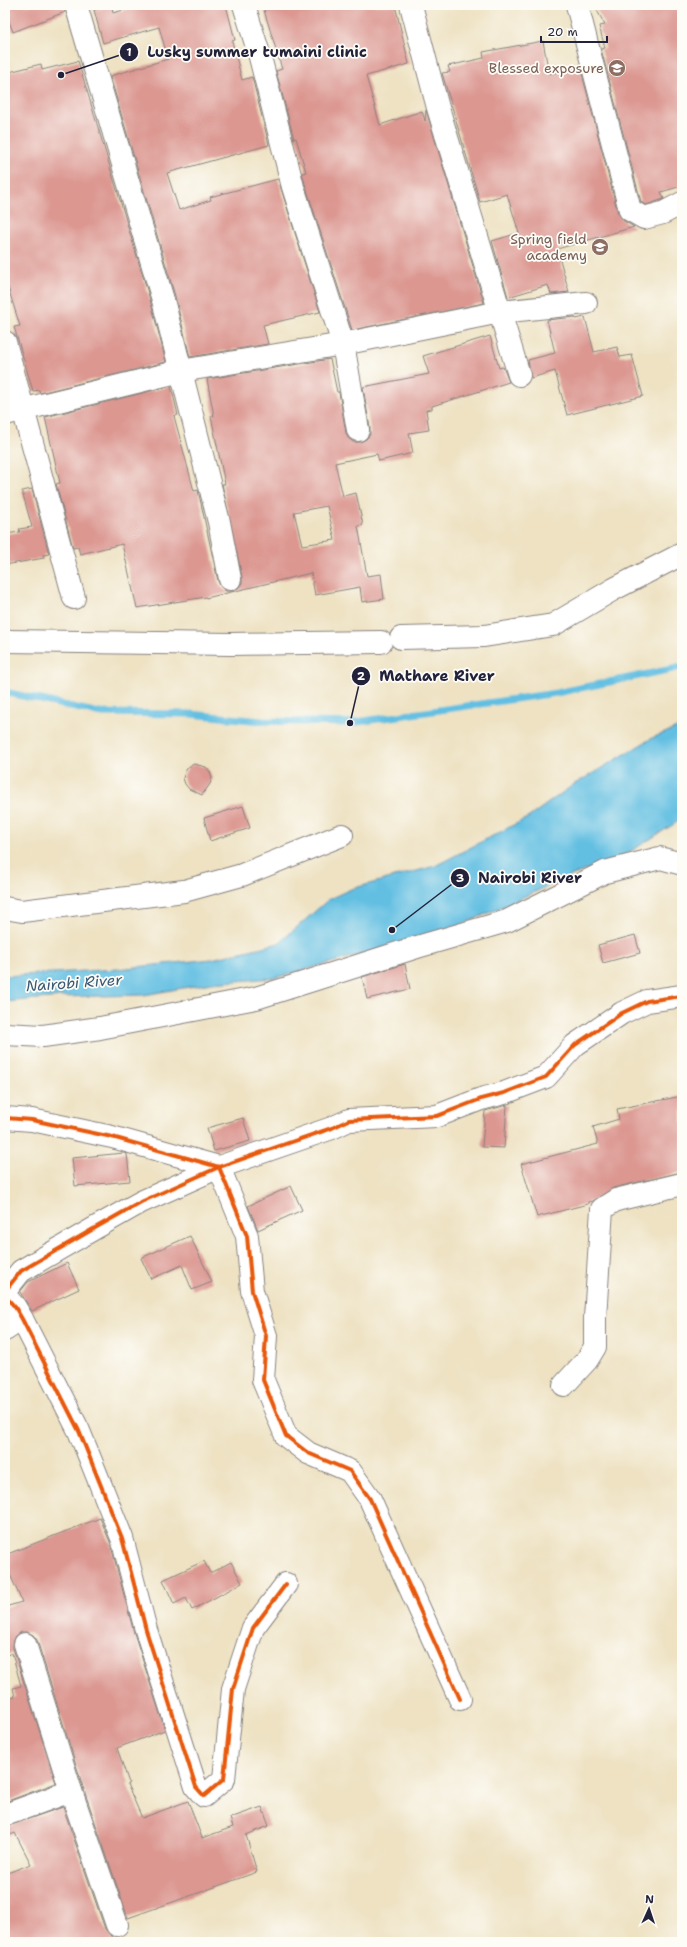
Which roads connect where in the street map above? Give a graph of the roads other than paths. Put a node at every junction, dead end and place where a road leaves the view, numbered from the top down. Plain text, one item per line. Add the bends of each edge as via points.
1 (76, 5) edge
2 (244, 5) edge
3 (411, 5) edge
4 (577, 5) edge
5 (682, 203) edge
6 (586, 303) dead end
7 (500, 312) junction
8 (5, 342) edge
9 (343, 344) junction
10 (181, 371) junction
11 (519, 375) dead end
12 (14, 412) edge
13 (358, 430) dead end
14 (682, 554) edge
15 (230, 579) dead end
16 (74, 598) dead end
17 (5, 641) edge
18 (342, 835) dead end
19 (682, 864) edge
20 (5, 908) edge
21 (682, 996) edge
22 (5, 1034) edge
23 (5, 1118) edge
24 (219, 1166) junction
25 (682, 1184) edge
26 (5, 1291) edge
27 (5, 1296) edge
28 (13, 1324) edge
29 (564, 1385) dead end
30 (286, 1584) dead end
31 (25, 1644) dead end
32 (460, 1699) dead end
33 (71, 1791) junction
34 (5, 1815) edge
35 (117, 1924) dead end

1 - 10 street via 148,243
2 - 9 street via 293,187
3 - 7 street via 438,108
4 - 5 street via 630,210 644,218
6 - 7 street
7 - 9 street
7 - 11 street
8 - 12 street
9 - 10 street
9 - 13 street
10 - 12 street
10 - 15 street via 220,522
12 - 16 street
14 - 17 street via 614,589 553,625 484,636 231,644
18 - 20 street via 242,875 184,891 22,911
19 - 22 street via 660,858 605,872 507,921 256,998 100,1028 43,1036
21 - 24 street via 647,1002 622,1013 574,1045 546,1077 504,1093 437,1116 349,1120
23 - 24 street via 32,1120 112,1137
24 - 26 street via 141,1202 95,1228 22,1271
24 - 32 street via 247,1236 252,1291 266,1336 263,1380 286,1436 308,1453 350,1471 370,1498
25 - 29 street via 616,1200 602,1209 595,1347 587,1360
27 - 28 street via 15,1307
28 - 30 street via 79,1431 122,1538 146,1630 193,1780 204,1796 224,1779 232,1689 253,1628
31 - 33 street
33 - 34 street
33 - 35 street

